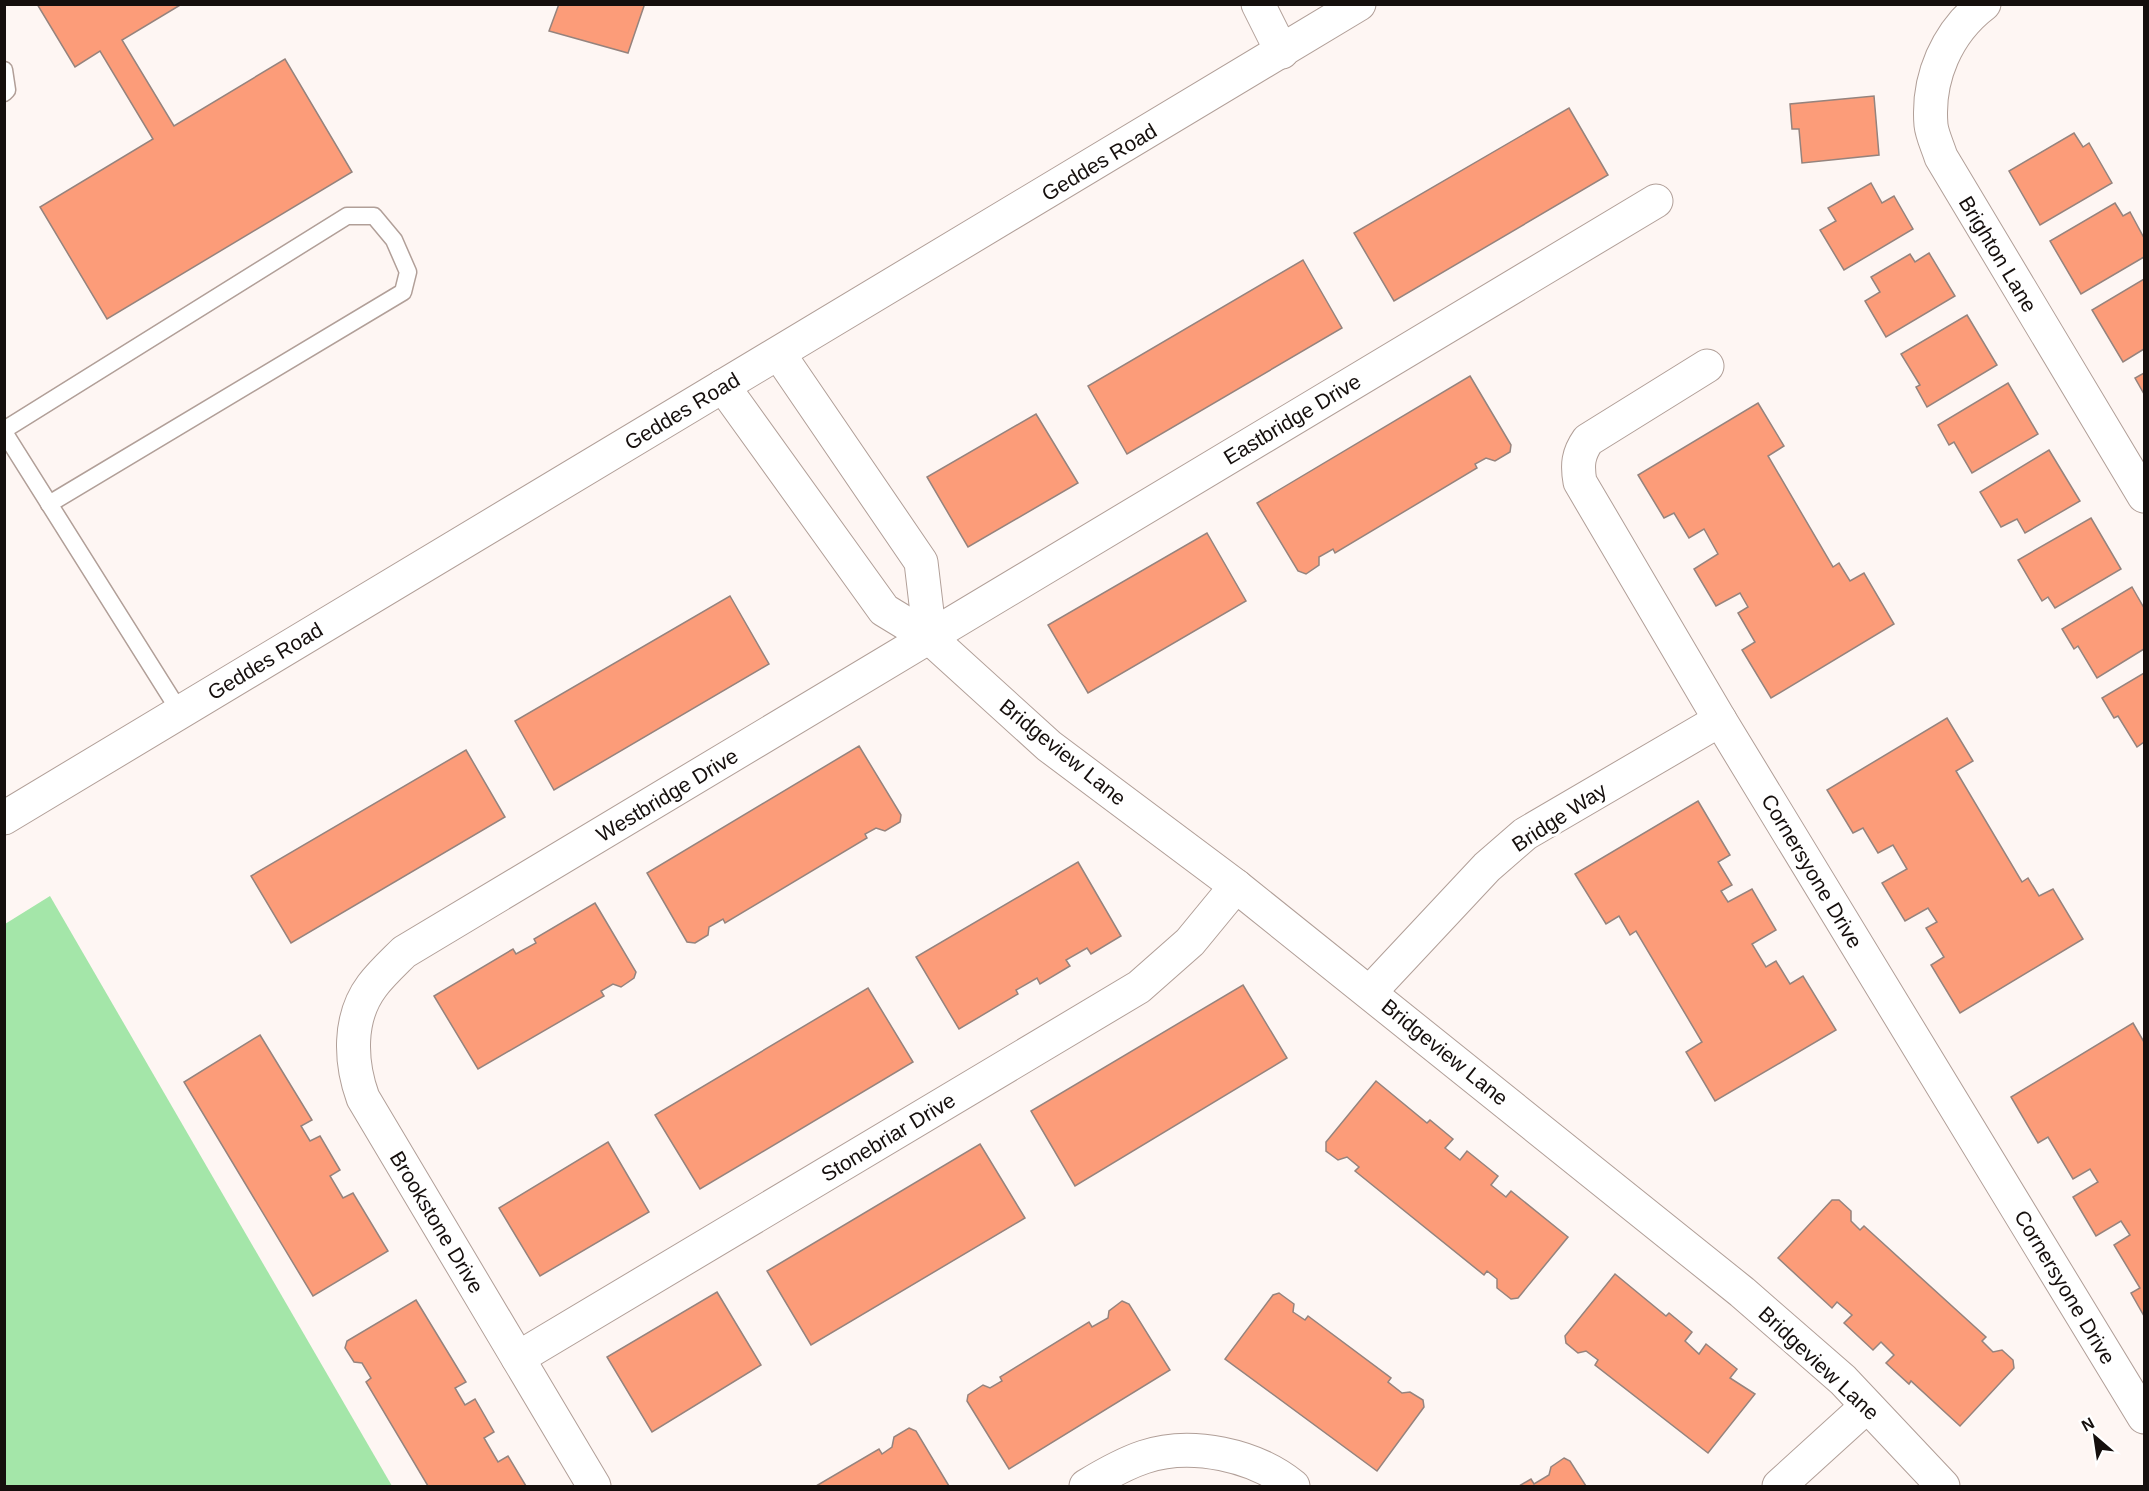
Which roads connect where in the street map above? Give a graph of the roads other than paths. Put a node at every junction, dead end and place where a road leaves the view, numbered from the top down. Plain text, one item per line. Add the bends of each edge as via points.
1 (1258, 4) edge
2 (1984, 4) edge
3 (1344, 9) edge
4 (1282, 52) junction
5 (4, 70) edge
6 (4, 93) edge
7 (1656, 201) dead end
8 (779, 354) junction
9 (1707, 366) dead end
10 (723, 386) junction
11 (4, 431) edge
12 (2145, 496) edge
13 (49, 504) junction
14 (930, 638) junction
15 (180, 712) junction
16 (1720, 720) junction
17 (4, 818) edge
18 (1236, 886) junction
19 (404, 952) joint
20 (1370, 992) junction
21 (518, 1358) junction
22 (1867, 1406) junction
23 (2145, 1417) edge
24 (594, 1486) edge
25 (1086, 1486) edge
26 (1293, 1486) edge
27 (1779, 1486) edge
28 (1943, 1486) edge

1 - 4 street
2 - 12 street, Brighton Lane via 1951,38 1939,65 1932,93 1931,127 1941,157
3 - 4 street, Geddes Road
4 - 8 street, Geddes Road
5 - 6 lane
7 - 14 street, Eastbridge Drive
8 - 10 street, Geddes Road
8 - 14 street via 921,562
9 - 16 street, Cornersyone Drive via 1597,432 1581,450 1577,465 1589,501
10 - 14 street, Bridgeview Lane via 884,610
10 - 15 street, Geddes Road
11 - 13 lane
11 - 13 lane via 347,216 374,216 394,240 408,272 404,292
13 - 15 lane
14 - 18 street, Bridgeview Lane via 1049,746
14 - 19 street, Westbridge Drive
15 - 17 street, Geddes Road
16 - 20 street, Bridge Way via 1525,834 1486,867
16 - 23 street, Cornersyone Drive
18 - 20 street, Bridgeview Lane
18 - 21 street, Stonebriar Drive via 1190,942 1139,987
19 - 21 street, Brookstone Drive via 371,987 357,1017 353,1052 356,1077 363,1098
20 - 22 street, Bridgeview Lane via 1742,1292 1843,1380
21 - 24 street, Brookstone Drive
22 - 27 street
22 - 28 street, Bridgeview Lane
25 - 26 street via 1145,1457 1180,1452 1233,1457 1261,1466

